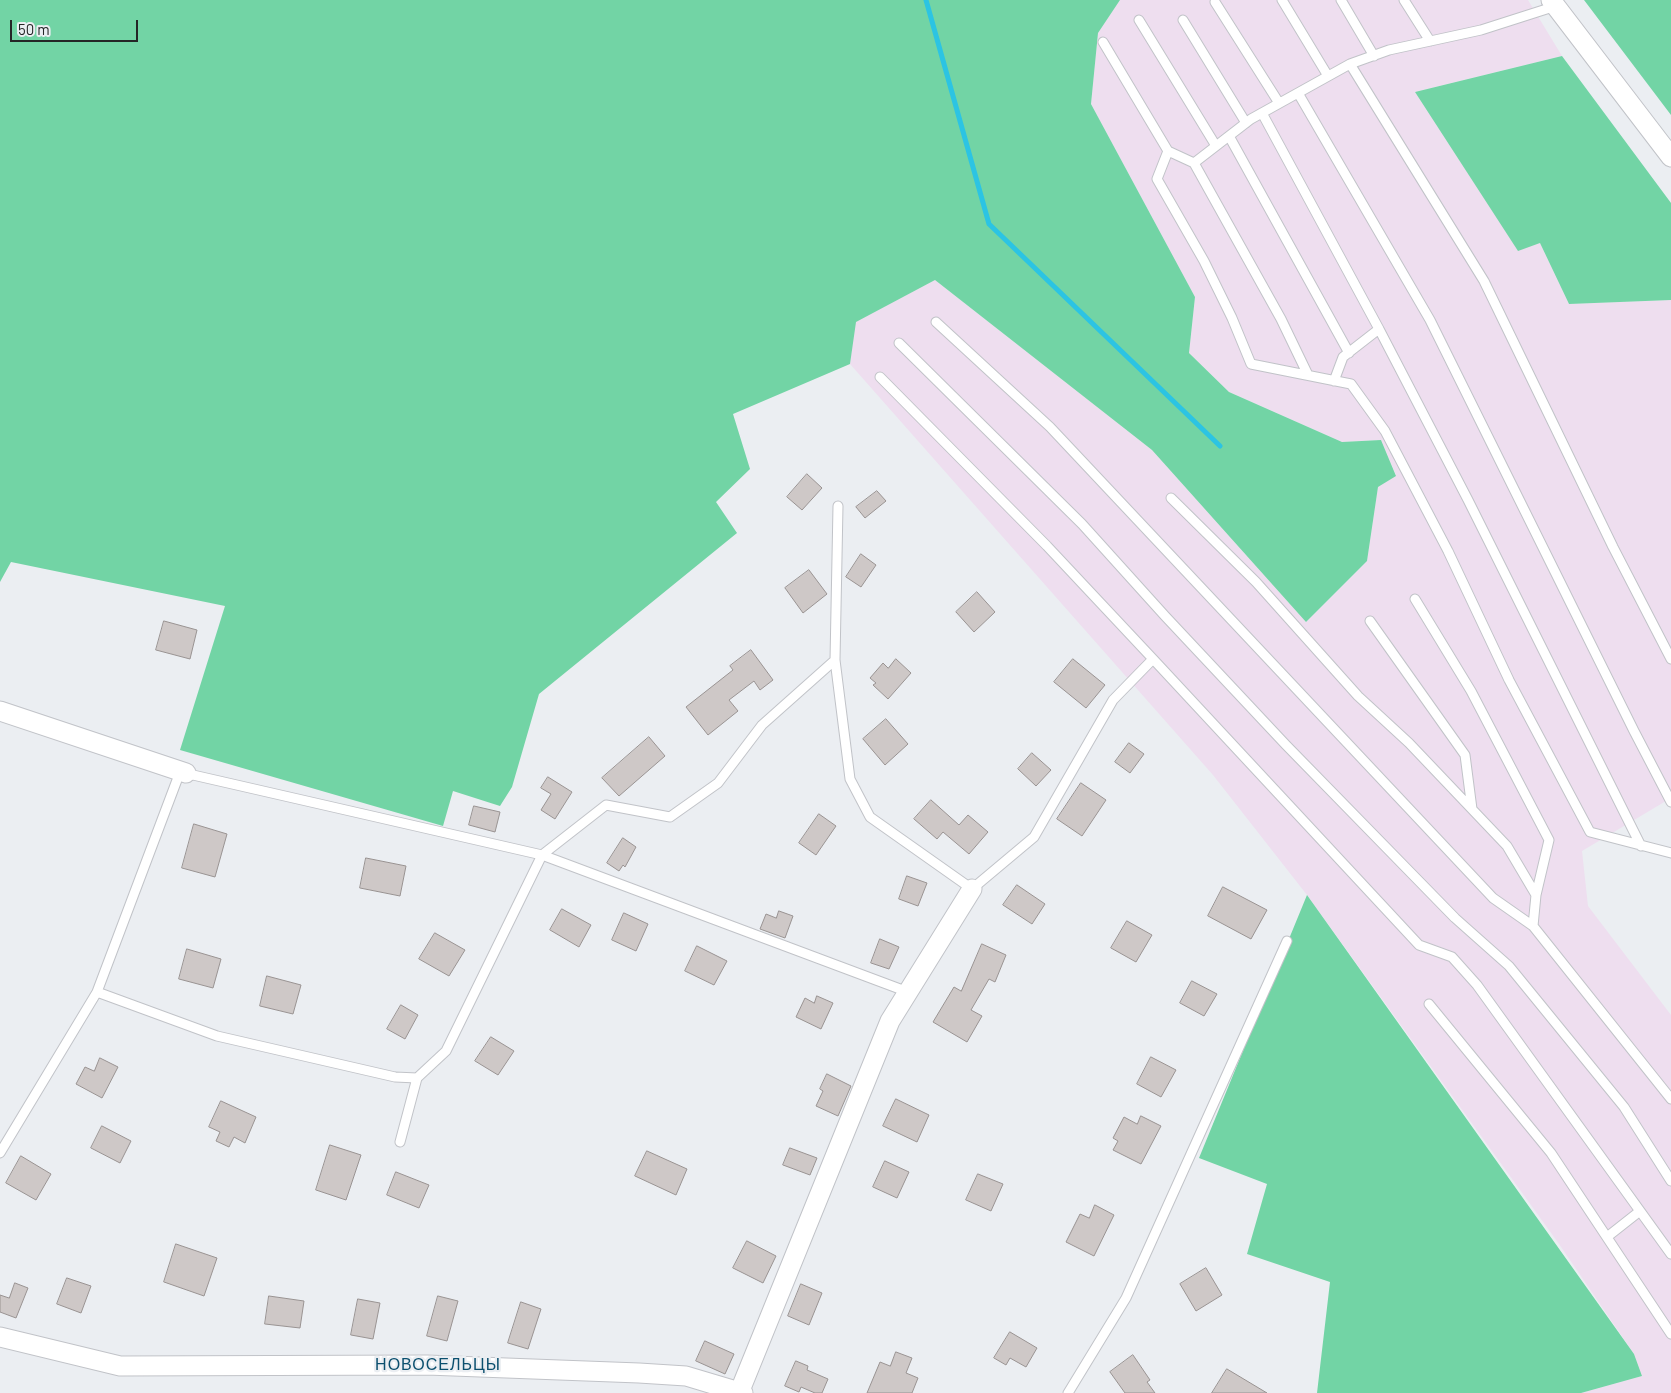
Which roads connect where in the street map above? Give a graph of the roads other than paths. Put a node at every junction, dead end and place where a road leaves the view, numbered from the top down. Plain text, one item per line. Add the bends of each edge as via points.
1 (1282, 0) edge
2 (1341, 0) edge
3 (1404, 0) edge
4 (1215, 2) dead end
5 (1554, 3) edge
6 (1139, 20) dead end
7 (1183, 20) dead end
8 (1430, 41) junction
9 (1103, 42) dead end
10 (1374, 56) junction
11 (1350, 64) junction
12 (1328, 76) junction
13 (1298, 93) junction
14 (1279, 103) junction
15 (1262, 113) junction
16 (1246, 123) junction
17 (1229, 136) junction
18 (1216, 146) junction
19 (1168, 151) junction
20 (1671, 157) edge
21 (1194, 163) junction
22 (936, 322) dead end
23 (1380, 329) junction
24 (899, 343) dead end
25 (1349, 352) junction
26 (1308, 375) junction
27 (880, 377) dead end
28 (1334, 381) junction
29 (1171, 498) dead end
30 (838, 506) dead end
31 (1415, 599) dead end
32 (1370, 621) dead end
33 (1153, 658) junction
34 (1671, 659) edge
35 (835, 660) junction
36 (0, 711) edge
37 (186, 773) junction
38 (1671, 802) edge
39 (1472, 810) junction
40 (1641, 846) junction
41 (1671, 854) edge
42 (542, 855) junction
43 (972, 889) junction
44 (1536, 895) junction
45 (1533, 926) junction
46 (1287, 941) dead end
47 (97, 992) junction
48 (908, 992) junction
49 (1429, 1004) dead end
50 (417, 1078) junction
51 (1671, 1099) edge
52 (400, 1142) dead end
53 (0, 1153) edge
54 (1671, 1181) edge
55 (1640, 1211) junction
56 (1606, 1237) junction
57 (1671, 1254) edge
58 (1671, 1334) edge
59 (0, 1337) edge
60 (740, 1392) edge
61 (1068, 1393) edge

1 - 12 lane
2 - 10 lane
3 - 8 lane
4 - 14 lane
5 - 8 lane via 1481,30
5 - 20 street
6 - 18 lane
7 - 16 lane
8 - 10 lane
9 - 19 lane
10 - 11 lane
11 - 12 lane
11 - 34 lane via 1484,281
12 - 13 lane
13 - 14 lane
13 - 38 lane via 1430,320
14 - 15 lane
15 - 16 lane
15 - 23 lane
16 - 17 lane
17 - 18 lane
17 - 25 lane
18 - 21 lane
19 - 21 lane
19 - 26 lane via 1157,179 1204,261 1251,364
21 - 26 lane via 1281,319
22 - 45 lane via 1050,428 1493,898
23 - 25 lane
23 - 40 lane
24 - 54 lane via 1082,524 1306,766 1455,918 1509,966 1624,1107
25 - 28 lane via 1343,357
26 - 28 lane
27 - 33 lane
28 - 40 lane via 1351,384 1385,431 1448,551 1509,680 1590,832
29 - 39 lane via 1256,582 1358,696 1409,743
30 - 35 lane
31 - 44 lane via 1471,691 1549,840
32 - 39 lane via 1465,754
33 - 43 lane via 1113,700 1034,837
33 - 55 lane via 1419,945 1452,957 1477,985
35 - 42 lane via 762,725 718,783 670,817 606,805
35 - 43 lane via 850,779 870,817
36 - 37 street
37 - 42 lane
37 - 47 lane via 180,772
39 - 44 lane via 1507,846
40 - 41 lane
42 - 48 lane
42 - 50 lane via 446,1051
43 - 48 street
44 - 45 lane
45 - 51 lane
46 - 61 lane via 1126,1298
47 - 50 lane via 217,1036 395,1077
47 - 53 lane
48 - 60 street via 890,1021
49 - 56 lane via 1551,1153
50 - 52 lane
55 - 56 lane
55 - 57 lane
56 - 58 lane
59 - 60 street via 120,1366 427,1365 638,1373 686,1376

